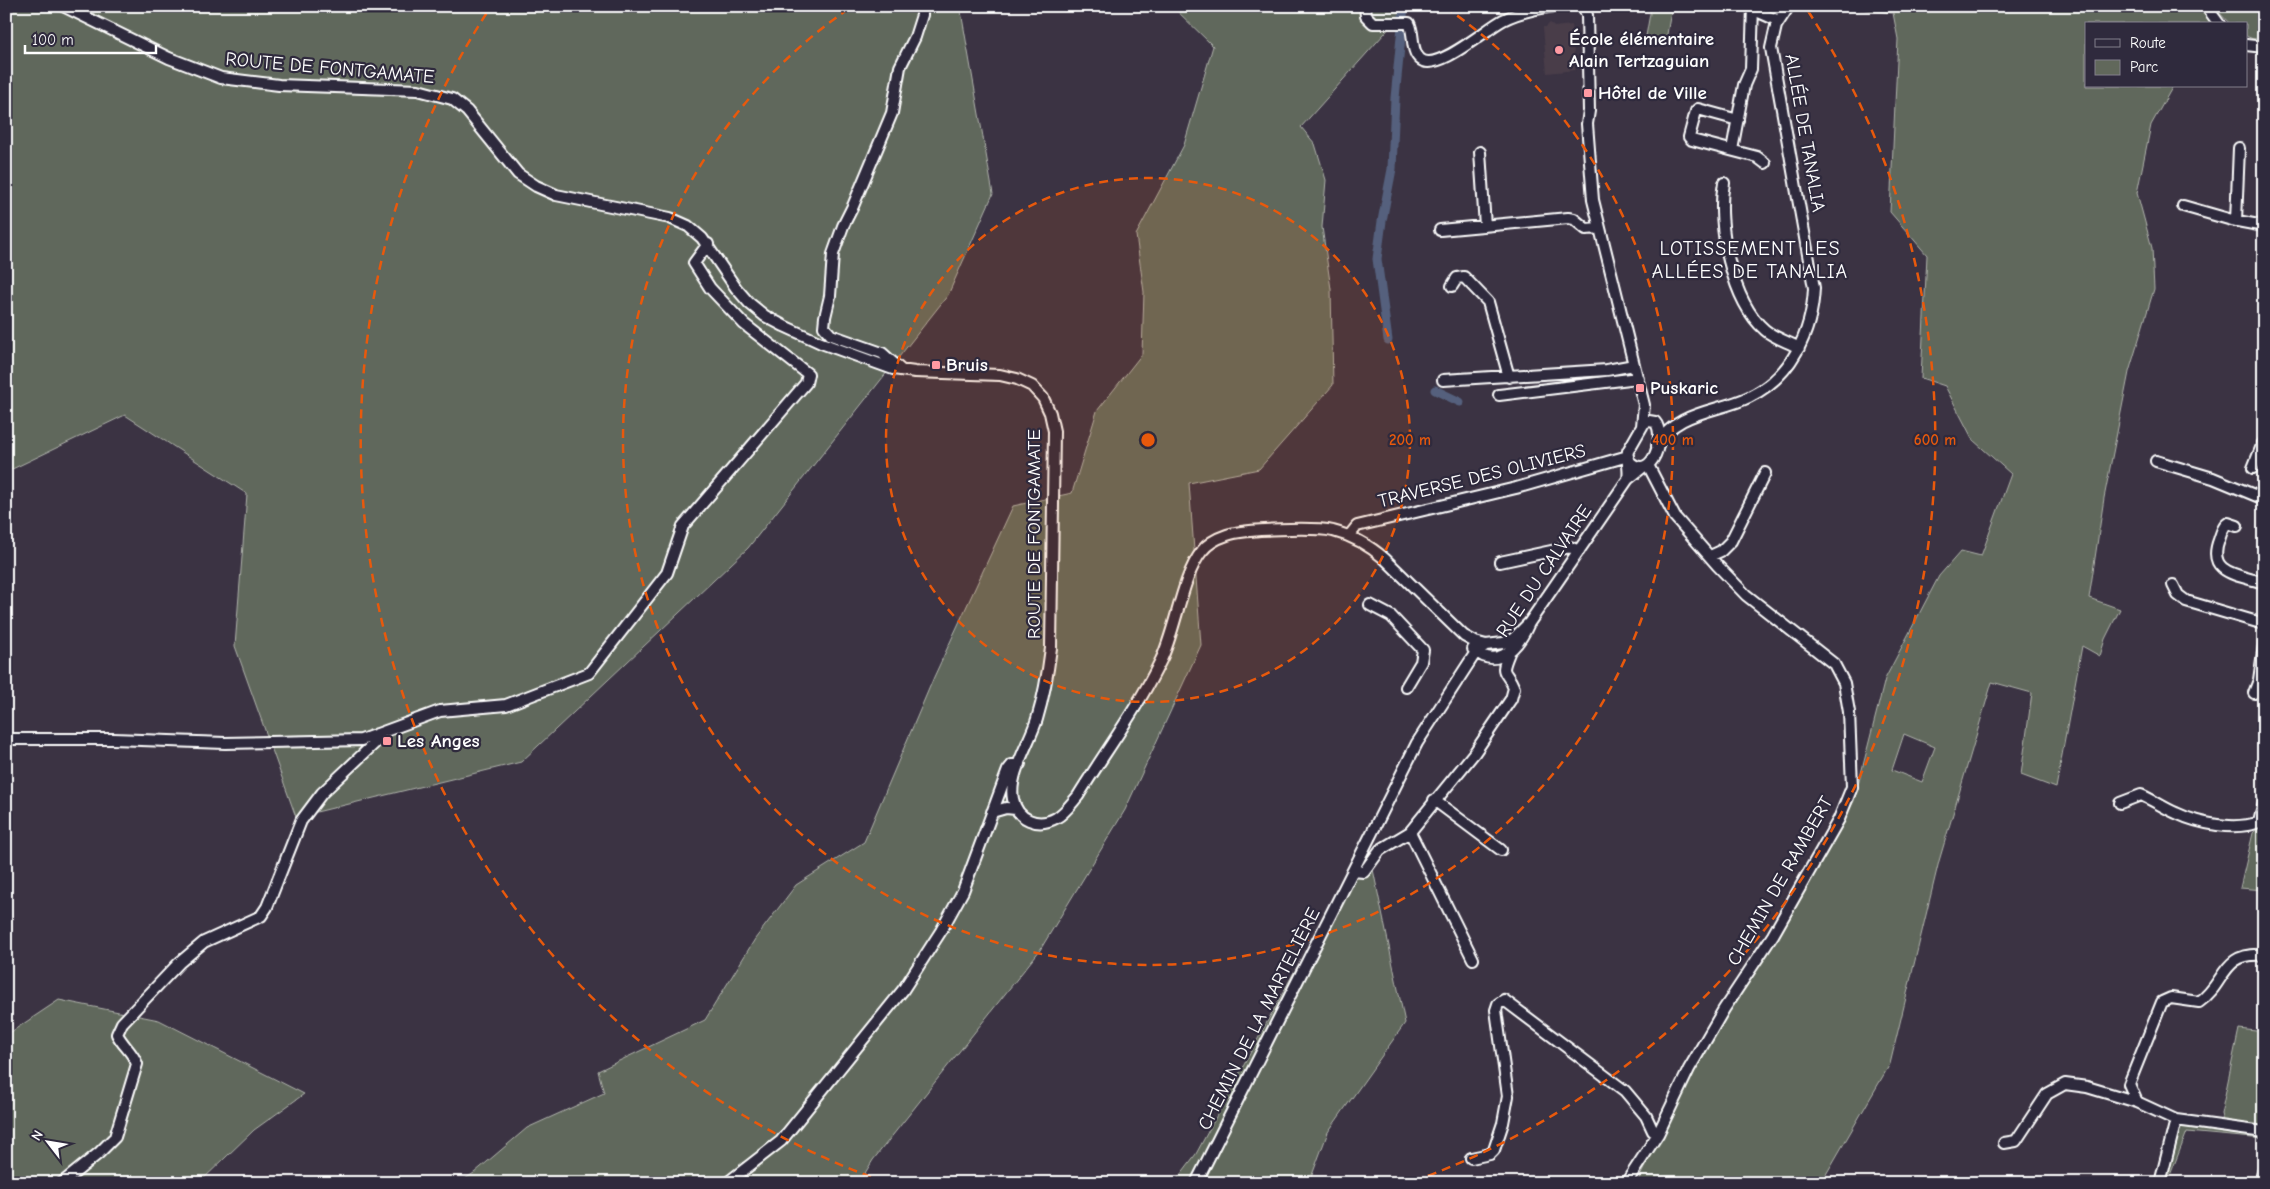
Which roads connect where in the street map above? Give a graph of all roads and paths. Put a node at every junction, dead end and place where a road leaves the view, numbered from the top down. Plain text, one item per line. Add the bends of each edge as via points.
1 (63, 6) edge
2 (922, 6) edge
3 (1365, 6) edge
4 (1555, 6) edge
5 (1583, 6) edge
6 (1772, 6) edge
7 (2206, 6) edge
8 (1754, 8) edge
9 (1787, 9) edge
10 (1513, 11) edge
11 (1779, 21) junction
12 (2218, 22) edge
13 (2248, 45) edge
14 (2264, 47) edge
15 (1738, 120) junction
16 (2238, 148) dead end
17 (1732, 150) junction
18 (1480, 152) dead end
19 (1765, 163) dead end
20 (1724, 183) dead end
21 (2183, 206) dead end
22 (2236, 221) junction
23 (1486, 226) junction
24 (2264, 226) edge
25 (1599, 228) junction
26 (1440, 230) dead end
27 (708, 244) junction
28 (1452, 286) dead end
29 (1799, 348) junction
30 (1634, 365) junction
31 (902, 370) junction
32 (1509, 377) junction
33 (1638, 378) junction
34 (1443, 380) dead end
35 (1499, 395) dead end
36 (1644, 405) junction
37 (1656, 423) junction
38 (1642, 426) junction
39 (1672, 427) junction
40 (1657, 446) junction
41 (2262, 449) edge
42 (1628, 458) junction
43 (2156, 461) dead end
44 (1646, 466) junction
45 (2253, 468) dead end
46 (1765, 473) dead end
47 (1628, 480) junction
48 (2264, 499) edge
49 (2237, 526) dead end
50 (1349, 536) junction
51 (1579, 550) junction
52 (1710, 556) junction
53 (1500, 562) dead end
54 (2264, 583) edge
55 (2173, 585) dead end
56 (1370, 605) dead end
57 (2228, 615) junction
58 (1529, 623) junction
59 (2264, 624) edge
60 (2264, 631) edge
61 (1464, 636) junction
62 (1486, 645) junction
63 (2264, 645) edge
64 (1476, 652) junction
65 (1509, 652) junction
66 (1406, 687) dead end
67 (2254, 693) dead end
68 (377, 734) junction
69 (6, 739) edge
70 (1020, 764) junction
71 (1434, 800) junction
72 (2120, 803) dead end
73 (2264, 803) edge
74 (1016, 809) junction
75 (992, 812) junction
76 (1410, 832) junction
77 (1501, 850) dead end
78 (1355, 872) junction
79 (2264, 955) edge
80 (1473, 959) dead end
81 (2137, 1102) junction
82 (1646, 1116) junction
83 (1667, 1116) junction
84 (2176, 1120) junction
85 (2264, 1132) edge
86 (1658, 1134) junction
87 (2004, 1143) dead end
88 (1472, 1158) dead end
89 (2264, 1169) edge
90 (62, 1183) edge
91 (727, 1183) edge
92 (1196, 1183) edge
93 (1626, 1183) edge
94 (2160, 1183) edge
95 (2260, 1183) edge

1 - 27 street, ROUTE DE FONTGAMATE via 168,58 221,78 279,85 435,93 467,111 518,174 536,186 579,201 670,218 688,226
2 - 31 street via 915,36 900,67 892,113 833,254 824,327 832,335 882,353
3 - 10 street via 1366,16 1373,23 1402,22 1411,27 1416,54 1423,61 1432,63 1450,56
4 - 10 street
5 - 25 street via 1587,15 1590,180
6 - 9 street
7 - 12 street
8 - 11 street
8 - 15 street via 1751,69 1744,85
9 - 11 street, ALLÉE DE TANALIA
11 - 29 street, ALLÉE DE TANALIA via 1772,42 1772,57 1814,288 1810,321
13 - 14 street
15 - 17 street
15 - 17 street via 1698,109 1690,135 1692,140
16 - 22 street
17 - 19 street via 1757,157
18 - 23 street
20 - 29 street via 1722,199 1726,244 1744,304 1766,331
21 - 22 street
22 - 24 street
23 - 25 street via 1568,218 1586,229
23 - 26 street
25 - 30 street
27 - 31 street, ROUTE DE FONTGAMATE via 736,288 765,316 820,343 875,364
27 - 68 street via 694,262 710,288 744,324 808,374 806,383 683,526 667,573 589,673 506,705 440,711
28 - 32 street via 1457,278 1464,277 1488,302
29 - 39 street, ALLÉE DE TANALIA via 1784,370 1750,397 1691,417
30 - 32 street
30 - 33 street
31 - 70 street, ROUTE DE FONTGAMATE via 1000,375 1017,379 1032,386 1050,413 1055,451 1051,648 1037,720
32 - 34 street
33 - 35 street
33 - 36 street
36 - 37 street
36 - 38 street
37 - 38 street via 1646,421
37 - 39 street via 1664,428
37 - 40 street via 1659,430
38 - 42 street via 1628,451
39 - 40 street, ALLÉE DE TANALIA
40 - 44 street
41 - 45 street
42 - 44 street via 1635,465
42 - 47 street
42 - 50 street, TRAVERSE DES OLIVIERS via 1358,526
43 - 48 street via 2213,478
44 - 47 street, RUE DU CALVAIRE
44 - 52 street, CHEMIN DE RAMBERT via 1675,517
46 - 52 street via 1731,541
47 - 51 street, RUE DU CALVAIRE
49 - 54 street via 2228,523 2224,526 2214,551 2215,560 2228,571
50 - 61 street via 1386,559
50 - 74 street via 1330,530 1274,531 1229,534 1214,540 1193,564 1160,661 1078,796 1058,817 1046,822 1023,818
51 - 53 street via 1570,546
51 - 58 street, RUE DU CALVAIRE
52 - 83 street, CHEMIN DE RAMBERT via 1746,595 1834,664 1844,683 1849,712 1852,787 1839,819 1773,936 1688,1069
55 - 57 street via 2186,601
56 - 66 street via 1390,616 1423,650 1421,662
57 - 59 street
57 - 60 street
58 - 62 street via 1512,640
58 - 65 street, RUE DU CALVAIRE
61 - 62 street
61 - 64 street
62 - 64 street
63 - 67 street
64 - 65 street, RUE DU CALVAIRE via 1491,657
64 - 78 street, CHEMIN DE LA MARTELIÈRE via 1417,743
65 - 71 street via 1503,668 1514,688 1512,699 1475,752
68 - 69 street via 361,740 225,743
68 - 90 street via 377,741 322,793 301,821 261,916 204,942 179,963 122,1023 117,1034 122,1044 133,1053 137,1064 115,1137
70 - 74 street, ROUTE DE FONTGAMATE via 1013,785 1012,798
70 - 75 street via 1012,765 1008,770
71 - 76 street
71 - 77 street
72 - 73 street via 2141,795 2175,813 2226,826 2247,826 2259,822
74 - 75 street
75 - 91 street via 963,891 903,990 781,1141
76 - 78 street via 1380,850 1364,872
76 - 80 street
78 - 92 street, CHEMIN DE LA MARTELIÈRE
79 - 81 street via 2248,954 2236,959 2199,1002 2171,998 2162,1002 2130,1084
81 - 84 street
81 - 87 street via 2087,1087 2060,1085 2040,1102 2016,1141
82 - 83 street
82 - 86 street
82 - 88 street via 1626,1091 1504,1000 1496,1010 1508,1096 1503,1123 1494,1150
83 - 86 street, CHEMIN DE RAMBERT
84 - 85 street
84 - 94 street
86 - 93 street, CHEMIN DE RAMBERT
89 - 95 street

